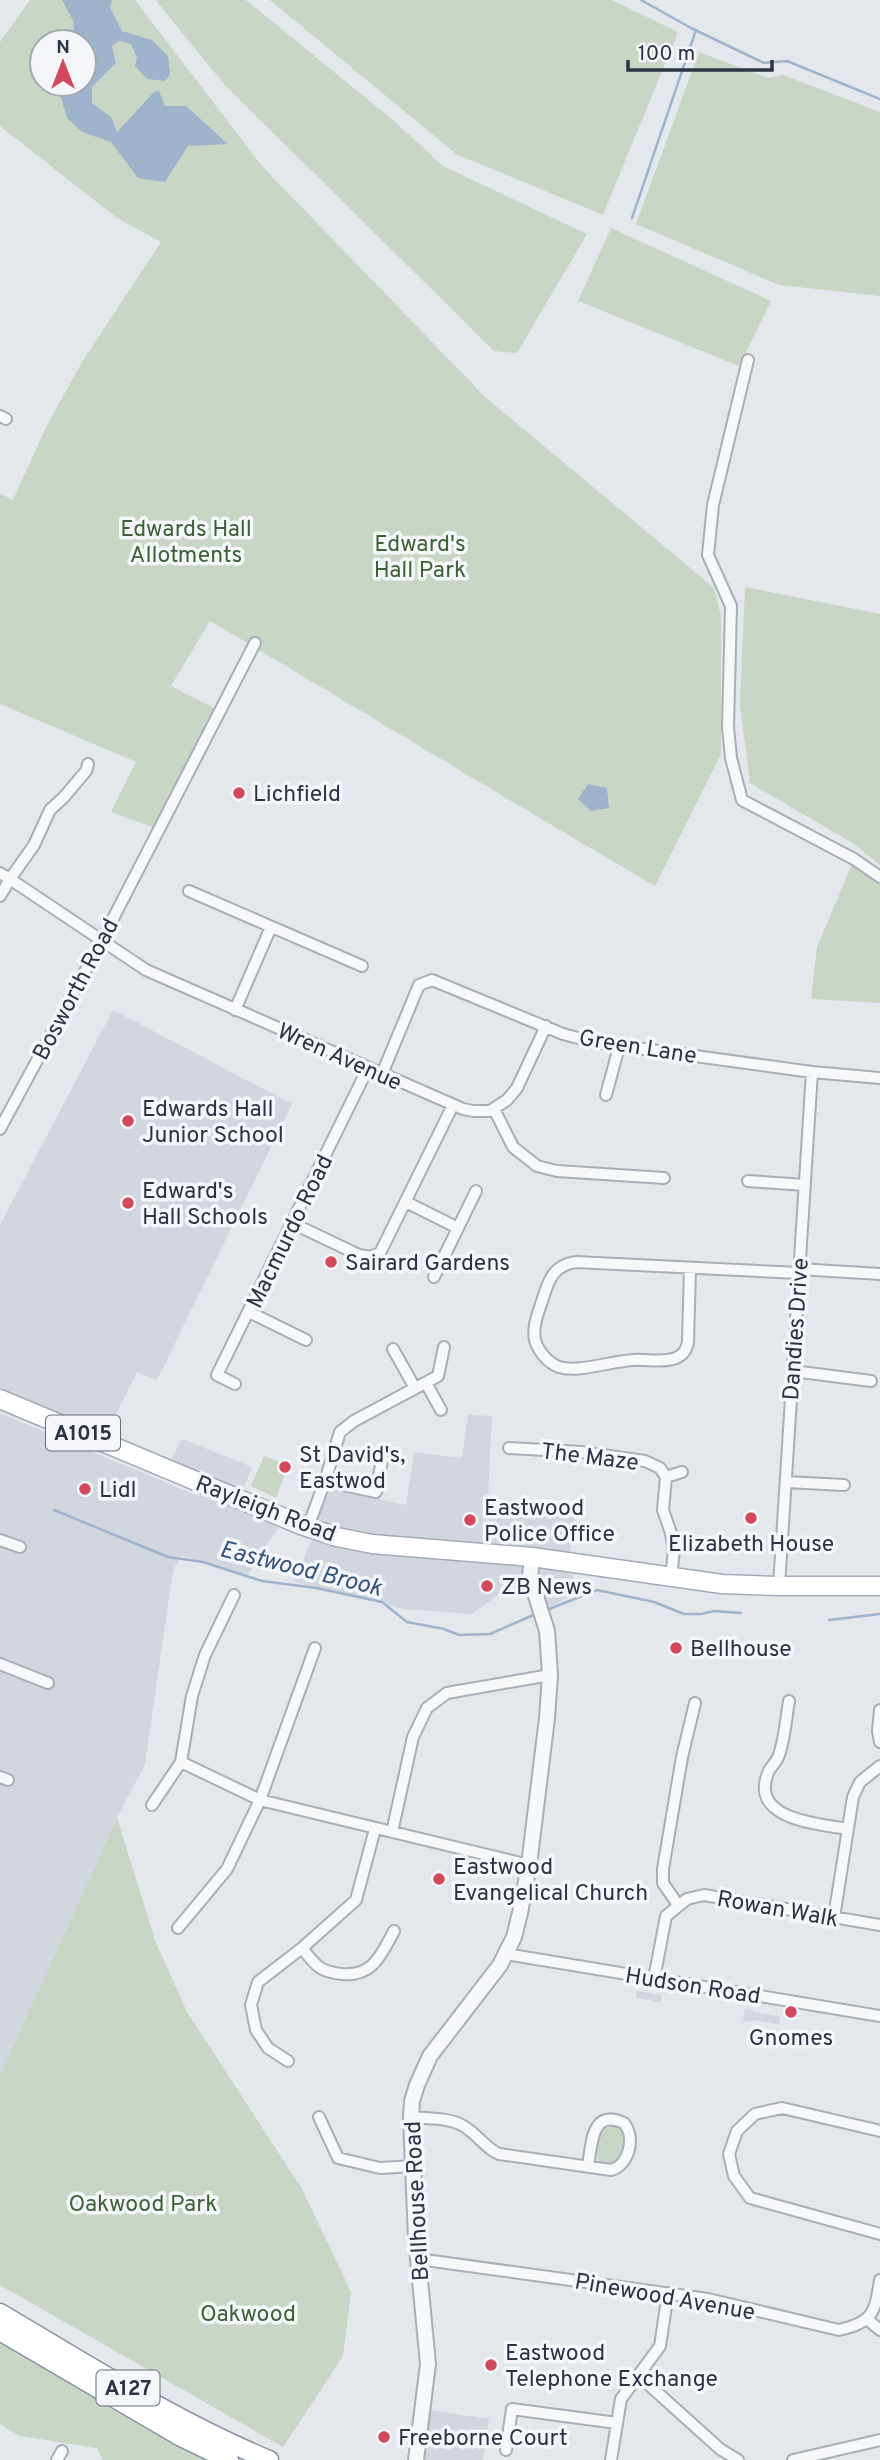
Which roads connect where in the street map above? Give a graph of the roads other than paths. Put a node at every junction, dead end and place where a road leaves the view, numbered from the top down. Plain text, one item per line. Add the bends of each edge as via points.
1 (748, 360) dead end
2 (255, 643) dead end
3 (88, 764) dead end
4 (5, 876) edge
5 (880, 877) edge
6 (189, 891) dead end
7 (0, 896) edge
8 (271, 927) junction
9 (102, 940) junction
10 (362, 966) dead end
11 (235, 1010) junction
12 (546, 1026) junction
13 (619, 1047) junction
14 (368, 1068) junction
15 (812, 1072) junction
16 (382, 1074) junction
17 (880, 1078) edge
18 (606, 1095) dead end
19 (453, 1105) junction
20 (494, 1109) junction
21 (0, 1129) edge
22 (664, 1178) dead end
23 (748, 1181) dead end
24 (805, 1185) junction
25 (476, 1191) dead end
26 (406, 1202) junction
27 (292, 1223) junction
28 (458, 1228) junction
29 (690, 1268) junction
30 (799, 1271) junction
31 (880, 1274) edge
32 (434, 1277) dead end
33 (249, 1312) junction
34 (306, 1340) dead end
35 (444, 1347) dead end
36 (393, 1349) dead end
37 (793, 1371) junction
38 (871, 1381) dead end
39 (235, 1384) dead end
40 (421, 1385) junction
41 (0, 1399) edge
42 (441, 1410) dead end
43 (509, 1448) dead end
44 (383, 1455) dead end
45 (682, 1472) dead end
46 (666, 1477) junction
47 (325, 1481) junction
48 (786, 1482) junction
49 (844, 1485) dead end
50 (308, 1527) junction
51 (0, 1540) edge
52 (20, 1547) dead end
53 (532, 1557) junction
54 (671, 1577) junction
55 (779, 1586) junction
56 (880, 1586) edge
57 (234, 1595) dead end
58 (315, 1648) dead end
59 (0, 1664) edge
60 (550, 1675) junction
61 (48, 1683) dead end
62 (789, 1701) dead end
63 (695, 1703) dead end
64 (880, 1710) edge
65 (880, 1742) edge
66 (181, 1762) junction
67 (880, 1766) edge
68 (260, 1800) junction
69 (152, 1805) dead end
70 (375, 1829) junction
71 (848, 1829) junction
72 (392, 1832) junction
73 (529, 1865) junction
74 (678, 1905) junction
75 (834, 1917) junction
76 (880, 1925) edge
77 (178, 1927) dead end
78 (394, 1931) dead end
79 (302, 1948) junction
80 (506, 1954) junction
81 (654, 1979) junction
82 (880, 2016) edge
83 (288, 2061) dead end
84 (319, 2117) dead end
85 (411, 2117) junction
86 (880, 2131) edge
87 (414, 2166) junction
88 (588, 2166) junction
89 (880, 2234) edge
90 (418, 2259) junction
91 (880, 2280) edge
92 (668, 2293) junction
93 (0, 2313) edge
94 (868, 2320) junction
95 (880, 2330) edge
96 (0, 2331) edge
97 (639, 2376) junction
98 (617, 2423) junction
99 (880, 2440) edge
100 (506, 2449) dead end
101 (229, 2460) edge
102 (269, 2460) edge
103 (416, 2460) edge
104 (611, 2460) edge
105 (738, 2460) edge
106 (793, 2460) edge

1 - 5 street via 713,505 708,555 731,606 731,758 742,800
2 - 9 street, Bosworth Road
3 - 4 street via 48,813 34,845
4 - 7 street
4 - 9 street, Wren Avenue
6 - 8 street
8 - 10 street
8 - 11 street
9 - 11 street, Wren Avenue via 146,970
9 - 21 street, Bosworth Road
11 - 14 street, Wren Avenue
12 - 13 street, Green Lane
12 - 16 street, Green Lane via 428,980 416,990
12 - 20 street via 517,1088
13 - 15 street, Green Lane
13 - 18 street
14 - 16 street, Wren Avenue
14 - 27 street, Macmurdo Road
15 - 17 street, Green Lane
15 - 24 street, Dandies Drive
16 - 19 street, Wren Avenue
19 - 20 street, Wren Avenue via 473,1111
19 - 26 street
20 - 22 street via 513,1147 537,1166
23 - 24 street
24 - 30 street, Dandies Drive
25 - 28 street
26 - 27 street via 383,1249 374,1256 359,1255
26 - 28 street
27 - 33 street, Macmurdo Road
28 - 32 street
29 - 29 street via 576,1262 560,1266 536,1321 538,1348 550,1362 564,1368 680,1356 688,1342
29 - 30 street
30 - 31 street
30 - 37 street, Dandies Drive
33 - 34 street
33 - 39 street, Macmurdo Road via 217,1375
35 - 40 street via 439,1374
36 - 40 street
37 - 38 street
37 - 48 street, Dandies Drive
40 - 42 street
40 - 47 street via 340,1432
41 - 50 main road, Rayleigh Road / A1015
43 - 46 street, The Maze via 638,1460 660,1468
44 - 47 street via 376,1492
45 - 46 street, The Maze
46 - 54 street, The Maze via 663,1510 674,1550
47 - 50 street
48 - 49 street
48 - 55 street, Dandies Drive
50 - 53 main road, Rayleigh Road / A1015 via 372,1544
51 - 52 street
53 - 54 main road, Rayleigh Road / A1015
53 - 60 street, Bellhouse Road via 530,1577 550,1649
54 - 55 main road, Rayleigh Road / A1015
55 - 56 main road, Rayleigh Road / A1015
57 - 66 street via 205,1655 192,1696
58 - 68 street
59 - 61 street
60 - 72 street via 447,1693 427,1708 414,1737
60 - 73 street, Bellhouse Road
62 - 71 street via 779,1756 767,1774 766,1794 774,1809 792,1820
63 - 74 street via 663,1869 663,1883
64 - 65 street
66 - 68 street
66 - 69 street
67 - 71 street via 860,1782
68 - 70 street
68 - 77 street via 227,1869
70 - 72 street
70 - 79 street via 356,1900
71 - 75 street
72 - 73 street
73 - 80 street, Bellhouse Road via 517,1926
74 - 75 street, Rowan Walk via 704,1895
74 - 81 street via 666,1916
75 - 76 street, Rowan Walk
78 - 79 street via 380,1958 357,1975 318,1969
79 - 83 street via 258,1982 251,2005 256,2030 268,2048
80 - 81 street, Hudson Road
80 - 85 street, Bellhouse Road via 430,2056 414,2093
81 - 82 street, Hudson Road
84 - 87 street via 338,2158 380,2168
85 - 87 street, Bellhouse Road
85 - 88 street via 464,2126 499,2154
86 - 89 street via 782,2108 755,2114 737,2131 729,2154 734,2176 750,2198
87 - 90 street, Bellhouse Road
88 - 88 street via 601,2122 624,2123 631,2137 620,2168
90 - 92 street, Pinewood Avenue
90 - 103 street, Bellhouse Road via 428,2364
91 - 94 street
92 - 94 street, Pinewood Avenue via 839,2330
92 - 97 street via 660,2346
93 - 102 main road, A127 via 152,2401
94 - 95 street
96 - 101 main road, A127 via 181,2437
97 - 98 street via 621,2399
97 - 105 street
98 - 100 street via 512,2409
98 - 104 street
99 - 106 street

